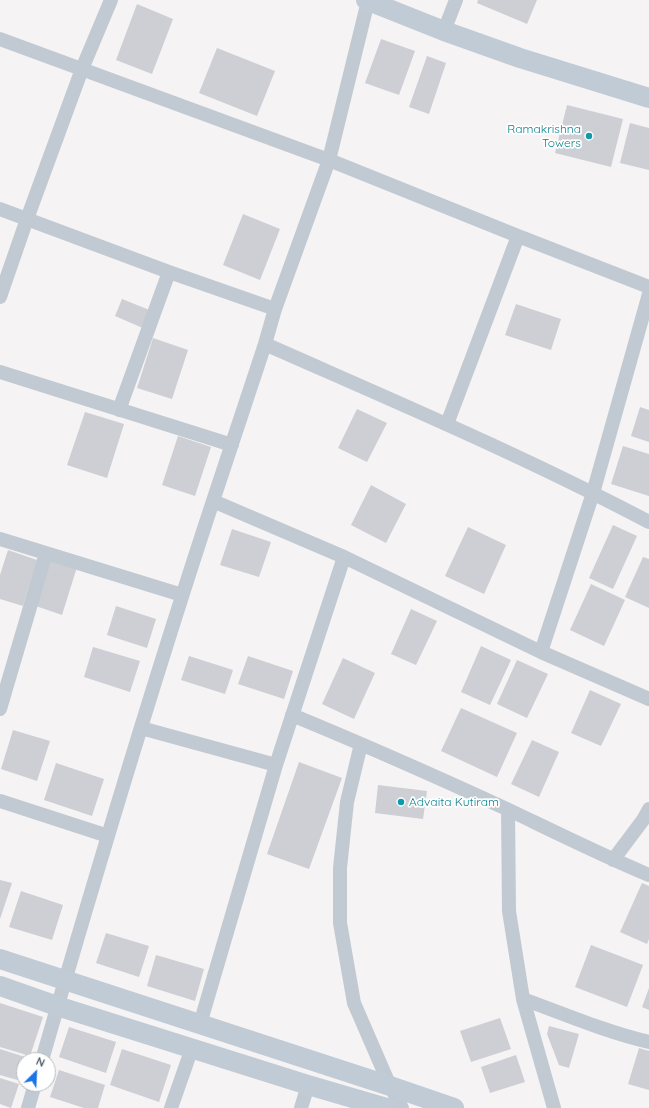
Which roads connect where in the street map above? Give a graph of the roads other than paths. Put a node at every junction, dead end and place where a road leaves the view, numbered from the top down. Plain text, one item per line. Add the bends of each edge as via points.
1 (111, 0) edge
2 (367, 0) edge
3 (456, 0) edge
4 (444, 31) junction
5 (0, 39) edge
6 (82, 69) junction
7 (649, 98) edge
8 (329, 160) junction
9 (0, 209) edge
10 (27, 219) junction
11 (518, 236) junction
12 (169, 272) junction
13 (649, 287) edge
14 (649, 294) edge
15 (0, 297) edge
16 (275, 309) junction
17 (265, 344) junction
18 (0, 372) edge
19 (119, 410) junction
20 (447, 424) junction
21 (232, 444) junction
22 (593, 493) junction
23 (213, 501) junction
24 (649, 522) edge
25 (0, 539) edge
26 (46, 553) junction
27 (344, 557) junction
28 (182, 595) junction
29 (541, 652) junction
30 (649, 699) edge
31 (0, 709) edge
32 (292, 715) junction
33 (141, 728) junction
34 (361, 744) junction
35 (276, 766) junction
36 (0, 801) edge
37 (649, 809) edge
38 (508, 810) junction
39 (108, 836) junction
40 (613, 860) junction
41 (649, 875) edge
42 (0, 959) edge
43 (65, 980) junction
44 (0, 986) edge
45 (523, 998) junction
46 (58, 1006) junction
47 (200, 1024) junction
48 (649, 1042) edge
49 (192, 1048) junction
50 (44, 1052) edge
51 (308, 1085) junction
52 (390, 1086) junction
53 (33, 1092) edge
54 (28, 1108) edge
55 (171, 1108) edge
56 (301, 1108) edge
57 (387, 1108) edge
58 (402, 1108) edge
59 (454, 1108) edge
60 (554, 1108) edge

1 - 6 street
2 - 4 main road
2 - 8 street
3 - 4 street
4 - 7 main road via 520,58
5 - 6 street
6 - 8 street
6 - 10 street
8 - 11 street
8 - 16 street
9 - 10 street
10 - 12 street
10 - 15 street
11 - 13 street
11 - 20 street
12 - 16 street
12 - 19 street
14 - 22 street
16 - 17 street
17 - 20 street
17 - 21 street
18 - 19 street
19 - 21 street
20 - 22 street
21 - 23 street
22 - 24 street
22 - 29 street
23 - 27 street
23 - 28 street
25 - 26 street
26 - 28 street
26 - 31 street
27 - 29 street
27 - 32 street
28 - 33 street
29 - 30 street
32 - 34 street
32 - 35 street
33 - 35 street
33 - 39 street
34 - 38 street
34 - 52 street via 347,802 340,868 340,923 354,1003
35 - 47 street
36 - 39 street
37 - 40 street
38 - 40 street
38 - 45 street via 509,912
39 - 43 street
40 - 41 street
42 - 43 main road
43 - 46 street
43 - 47 main road
44 - 46 main road
45 - 48 street via 632,1039
45 - 60 street
46 - 49 main road
46 - 50 street
47 - 52 main road
49 - 51 main road
49 - 55 street
51 - 56 street
51 - 57 main road
52 - 58 street
52 - 59 main road
53 - 54 street

